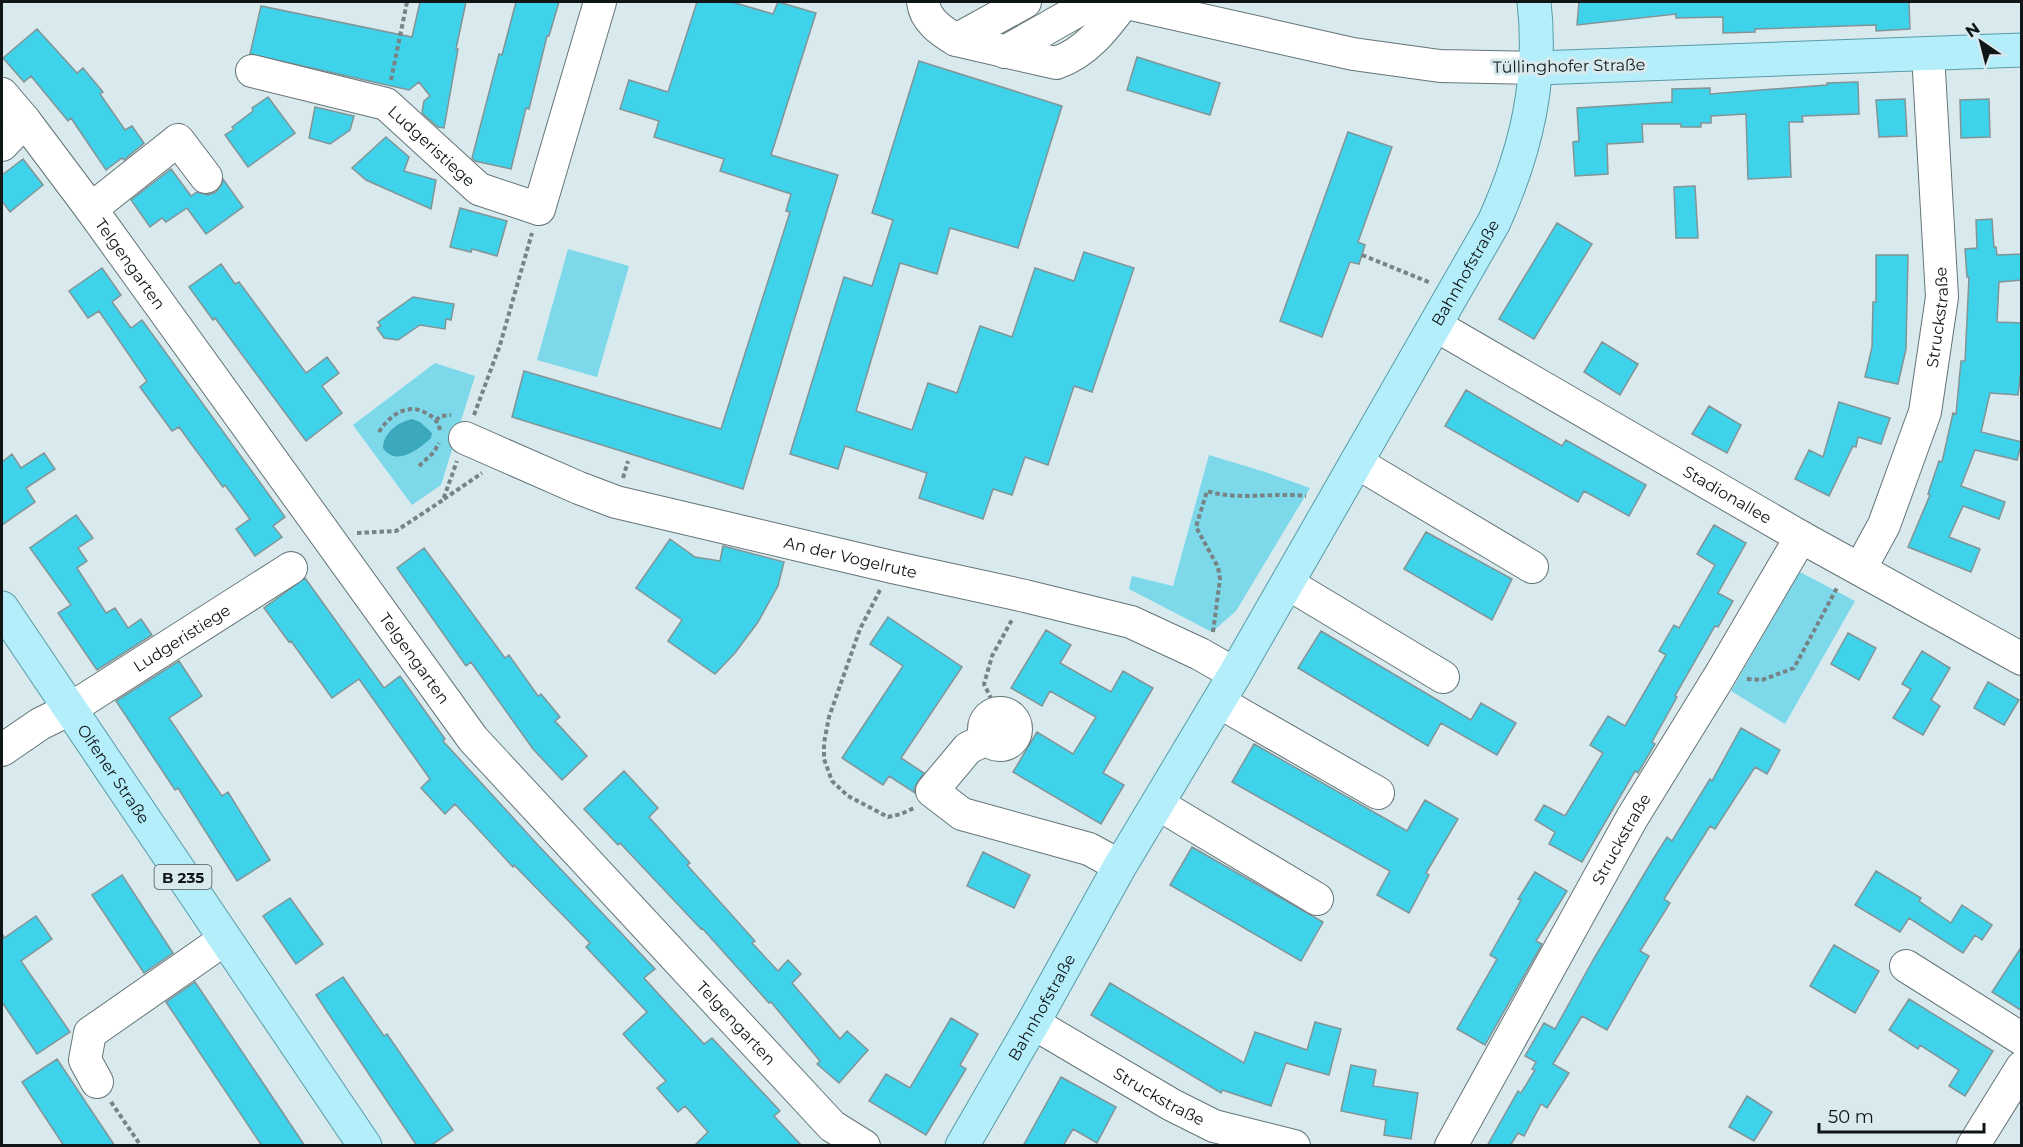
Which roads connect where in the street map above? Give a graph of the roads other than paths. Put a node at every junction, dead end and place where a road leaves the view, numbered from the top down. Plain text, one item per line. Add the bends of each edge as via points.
1 (600, 2) edge
2 (923, 2) edge
3 (1025, 2) edge
4 (1093, 2) edge
5 (1123, 2) edge
6 (1534, 2) edge
7 (956, 39) junction
8 (2022, 50) edge
9 (1005, 52) junction
10 (1928, 54) junction
11 (1537, 68) junction
12 (252, 71) dead end
13 (2, 94) edge
14 (25, 121) junction
15 (2, 145) edge
16 (206, 177) dead end
17 (91, 209) junction
18 (1435, 325) junction
19 (465, 438) road end
20 (1356, 462) junction
21 (1800, 537) junction
22 (1532, 567) dead end
23 (1855, 567) junction
24 (291, 568) dead end
25 (1287, 583) junction
26 (2, 608) edge
27 (2022, 659) edge
28 (1235, 674) junction
29 (1443, 677) dead end
30 (1219, 702) junction
31 (70, 709) junction
32 (992, 726) road end
33 (2, 750) edge
34 (1378, 793) dead end
35 (1158, 804) junction
36 (1120, 866) junction
37 (1317, 899) dead end
38 (225, 939) junction
39 (1906, 966) dead end
40 (1033, 1023) junction
41 (2022, 1039) edge
42 (2022, 1067) edge
43 (97, 1082) road end
44 (365, 1146) edge
45 (864, 1146) edge
46 (962, 1146) edge
47 (1294, 1146) edge
48 (1450, 1146) edge
49 (1973, 1146) edge

1 - 12 street, Ludgeristiege via 539,209 478,189 386,104
2 - 7 street via 931,21
3 - 7 street
4 - 9 street
5 - 9 street via 1095,37 1071,58 1056,63
5 - 11 street, Tüllinghofer Straße via 1353,54 1440,66
6 - 11 main road, Bahnhofstraße
7 - 9 street
8 - 10 main road, Tüllinghofer Straße
10 - 11 main road, Tüllinghofer Straße
10 - 23 street, Struckstraße via 1942,297 1925,412 1884,525
11 - 18 main road, Bahnhofstraße via 1529,123 1509,190
13 - 14 street, Telgengarten
14 - 15 street
14 - 17 street, Telgengarten
16 - 17 street via 178,140
17 - 45 street, Telgengarten via 473,739 832,1126
18 - 20 main road, Bahnhofstraße
18 - 21 street, Stadionallee
19 - 28 street, An der Vogelrute via 616,502 1131,622
20 - 22 street
20 - 25 main road, Bahnhofstraße
21 - 23 street, Stadionallee
21 - 48 street, Struckstraße via 1632,818
23 - 27 street, Stadionallee
24 - 31 street, Ludgeristiege
25 - 28 main road, Bahnhofstraße
25 - 29 street
26 - 31 main road, Olfener Straße / B 235
28 - 30 main road, Bahnhofstraße
30 - 34 street
30 - 35 main road, Bahnhofstraße
31 - 33 street, Ludgeristiege
31 - 38 main road, Olfener Straße / B 235
32 - 36 street via 932,791 962,814 1089,849
35 - 36 main road, Bahnhofstraße
35 - 37 street
36 - 40 main road, Bahnhofstraße
38 - 43 street via 90,1033 85,1060
38 - 44 main road, Olfener Straße / B 235
39 - 41 street
40 - 46 main road, Bahnhofstraße
40 - 47 street, Struckstraße via 1172,1106 1214,1126
42 - 49 street

